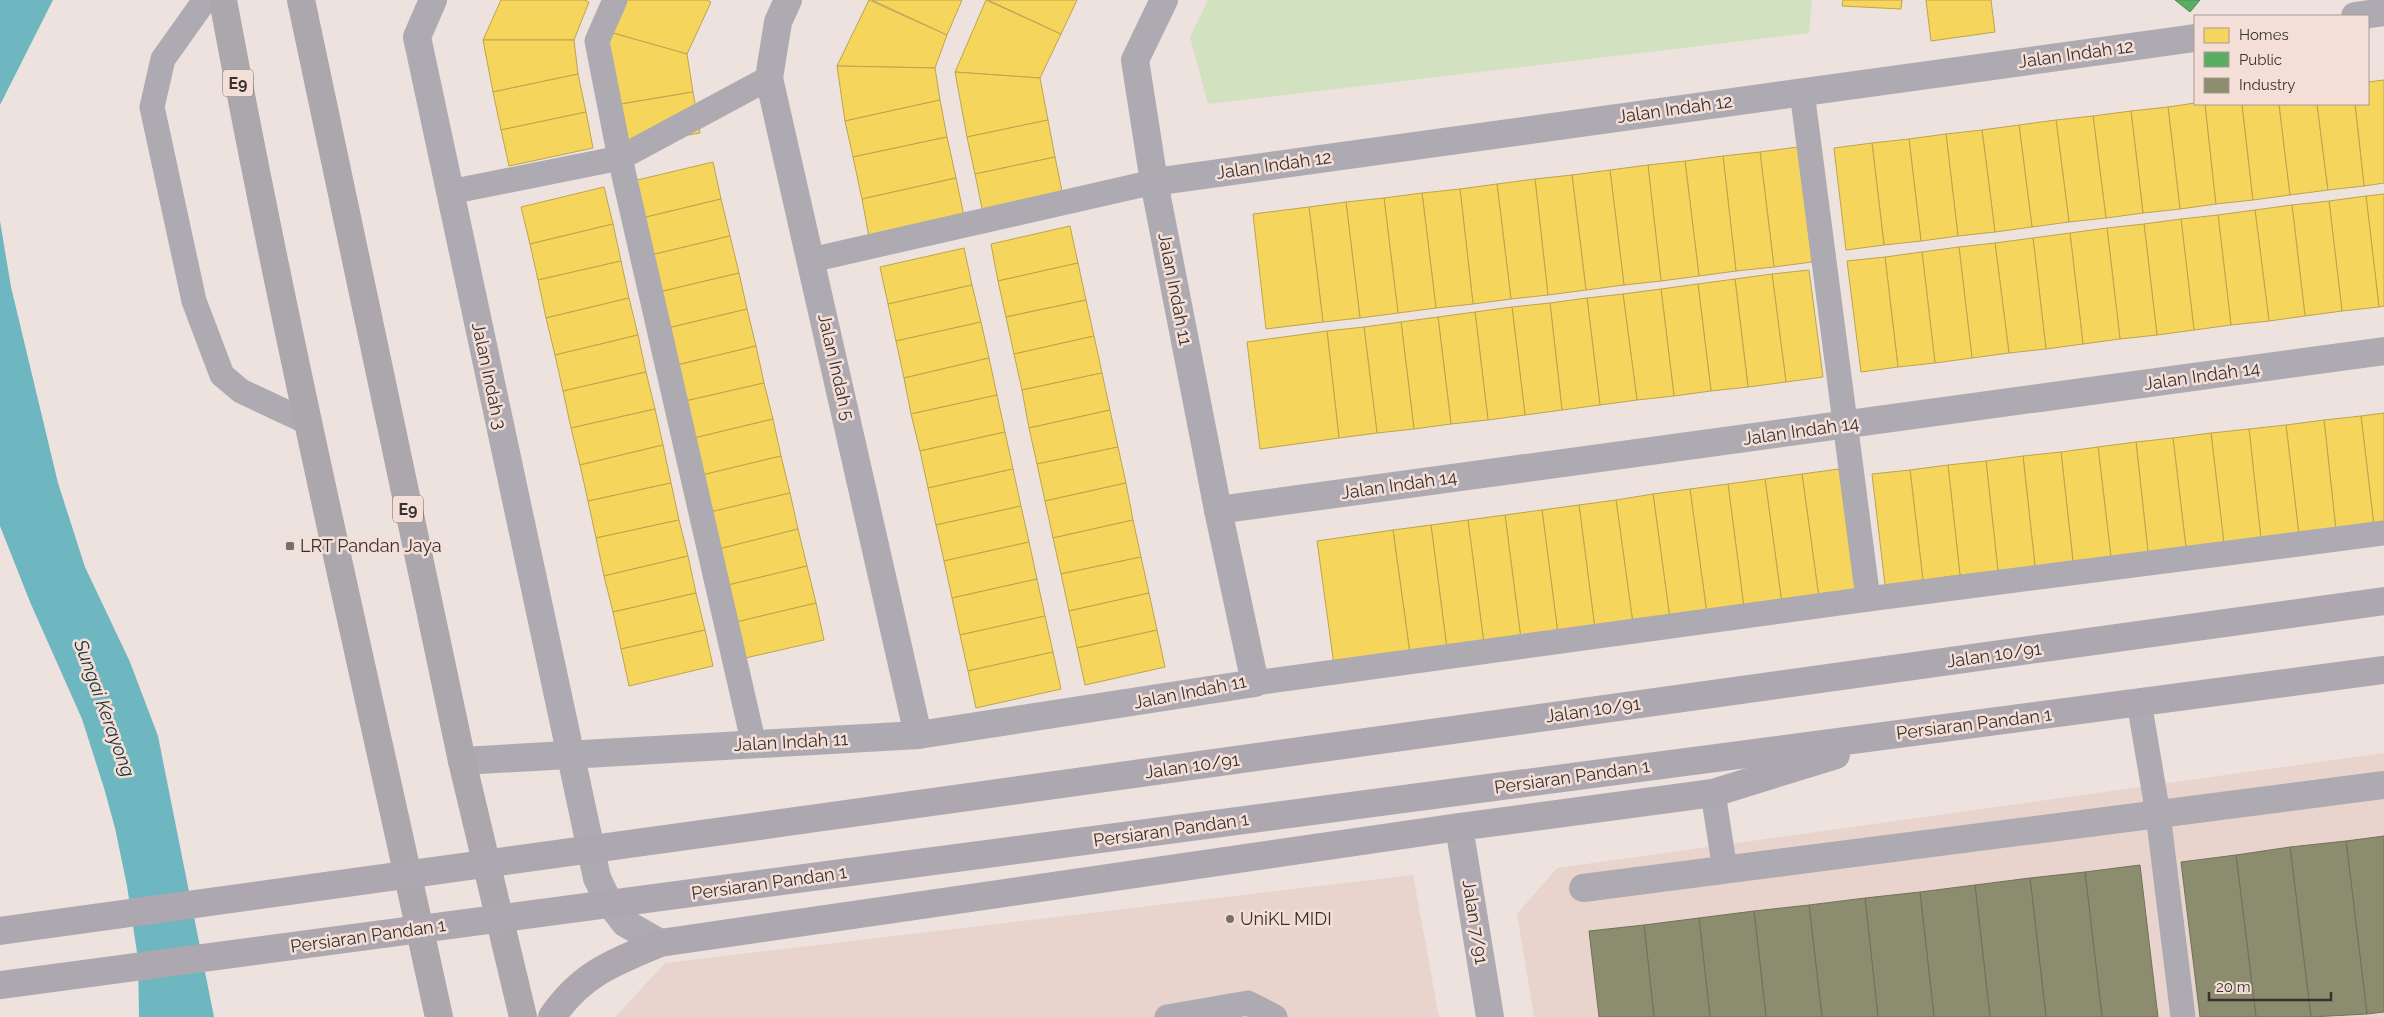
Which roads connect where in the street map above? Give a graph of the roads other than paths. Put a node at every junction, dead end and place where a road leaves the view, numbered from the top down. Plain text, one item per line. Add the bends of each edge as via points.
1 (205, 0) edge
2 (223, 0) edge
3 (301, 0) edge
4 (433, 0) edge
5 (615, 0) edge
6 (788, 0) edge
7 (1164, 0) edge
8 (2384, 12) edge
9 (2362, 15) edge
10 (2194, 38) edge
11 (769, 78) junction
12 (1802, 92) junction
13 (620, 158) junction
14 (1154, 182) junction
15 (450, 192) junction
16 (811, 260) junction
17 (2384, 351) edge
18 (307, 422) junction
19 (1846, 425) junction
20 (1218, 510) junction
21 (2384, 534) edge
22 (1868, 599) junction
23 (2384, 601) edge
24 (2384, 670) edge
25 (1255, 683) junction
26 (2139, 702) junction
27 (1909, 732) junction
28 (918, 735) junction
29 (754, 745) junction
30 (571, 754) junction
31 (462, 762) junction
32 (2384, 785) edge
33 (1713, 793) junction
34 (2158, 814) junction
35 (1460, 827) junction
36 (1725, 870) junction
37 (1583, 888) dead end
38 (0, 931) edge
39 (660, 942) junction
40 (0, 985) edge
41 (439, 1017) edge
42 (523, 1017) edge
43 (552, 1017) edge
44 (1167, 1017) edge
45 (1275, 1017) edge
46 (1490, 1017) edge
47 (2183, 1017) edge

1 - 18 lane via 163,59 152,107 194,301 222,375 241,391
2 - 18 highway, E9
3 - 31 highway, E9
4 - 15 street, Jalan Indah 3 via 417,37
5 - 13 lane via 597,41
6 - 11 street, Jalan Indah 5 via 778,22
7 - 14 street, Jalan Indah 11 via 1135,60
8 - 9 street
10 - 12 street, Jalan Indah 12
11 - 13 lane
11 - 16 street, Jalan Indah 5
12 - 14 street, Jalan Indah 12
12 - 19 lane
13 - 15 lane
13 - 29 lane
14 - 16 lane
14 - 20 street, Jalan Indah 11
15 - 30 street, Jalan Indah 3
16 - 28 street, Jalan Indah 5
17 - 19 street, Jalan Indah 14
18 - 41 highway, E9
19 - 20 street, Jalan Indah 14
19 - 22 lane
20 - 25 street, Jalan Indah 11
21 - 22 lane
22 - 25 lane
23 - 38 street, Jalan 10/91, bridge
24 - 26 street, Persiaran Pandan 1
25 - 28 street, Jalan Indah 11
26 - 27 street, Persiaran Pandan 1
26 - 34 lane
27 - 33 street
27 - 40 street, Persiaran Pandan 1, bridge
28 - 29 street, Jalan Indah 11
29 - 30 street, Jalan Indah 11
30 - 31 street, Jalan Indah 11
30 - 39 street, Jalan Indah 3 via 597,878 608,901 625,923
31 - 42 highway, E9
32 - 34 street
33 - 35 street
33 - 36 lane
34 - 36 street
34 - 47 lane
35 - 39 street
35 - 46 street, Jalan 7/91
36 - 37 street
39 - 43 street via 618,960 577,986
44 - 45 lane via 1248,1003

